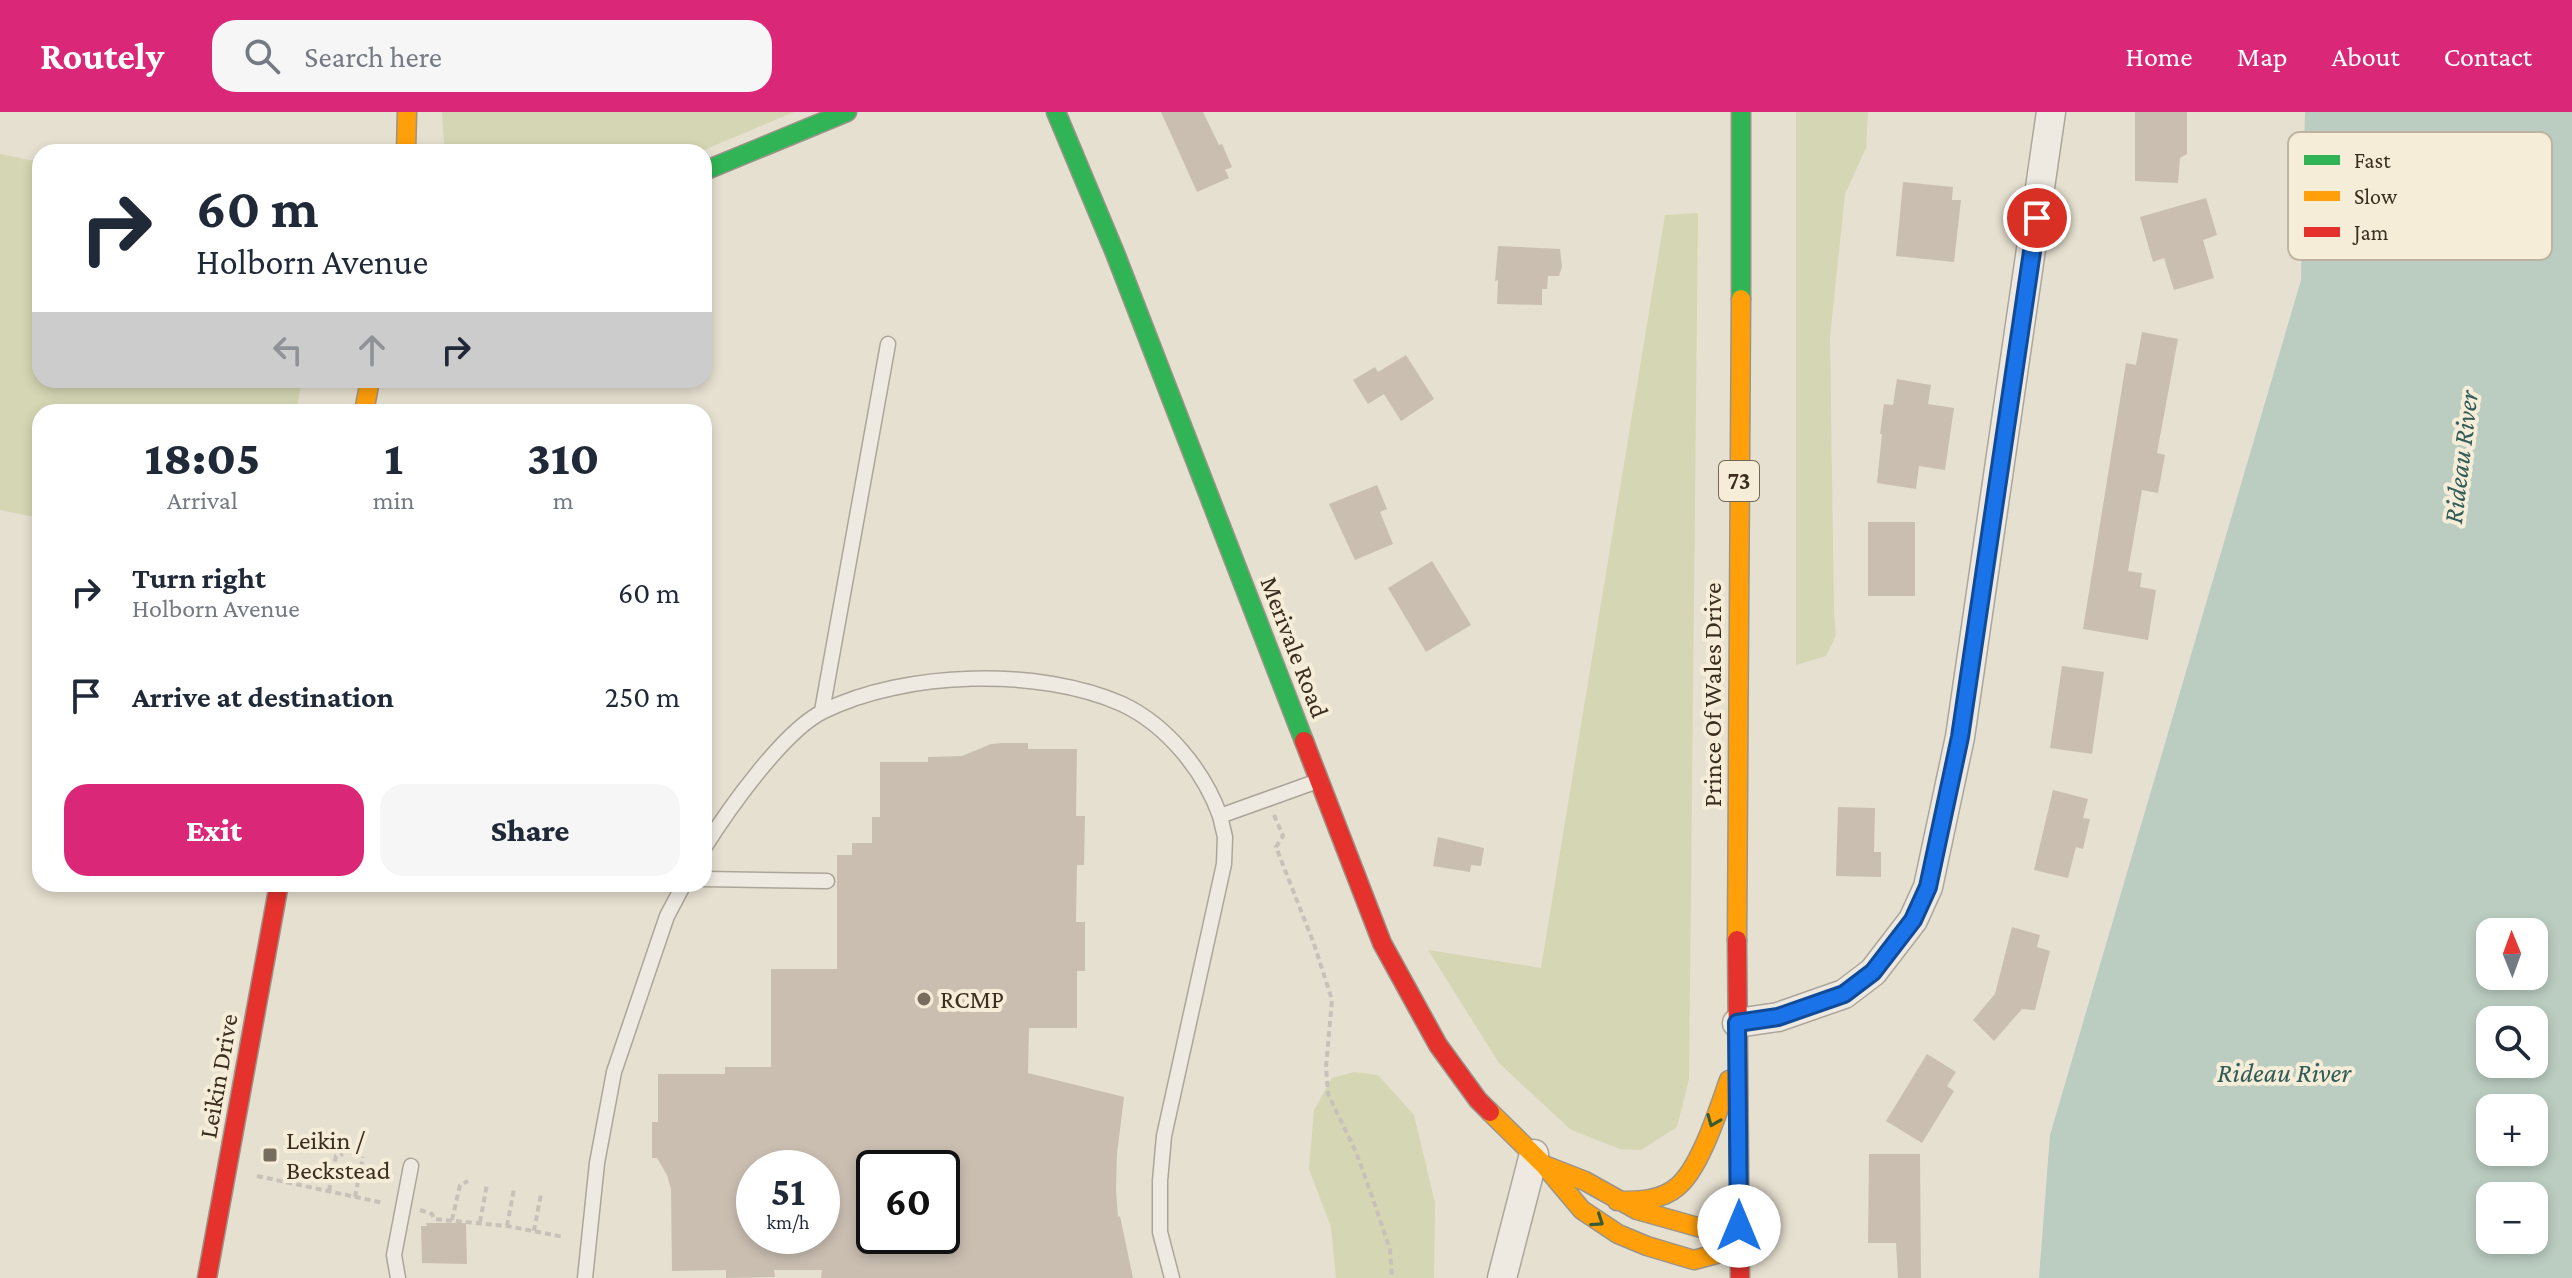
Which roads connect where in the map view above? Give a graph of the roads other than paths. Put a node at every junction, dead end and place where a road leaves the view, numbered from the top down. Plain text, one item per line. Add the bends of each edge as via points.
1 (407, 112) edge
2 (847, 112) edge
3 (1056, 112) edge
4 (1741, 112) edge
5 (2051, 112) edge
6 (406, 144) edge
7 (712, 168) edge
8 (888, 344) dead end
9 (822, 711) junction
10 (1319, 781) junction
11 (1220, 816) junction
12 (712, 836) edge
13 (712, 879) edge
14 (827, 881) dead end
15 (278, 892) edge
16 (680, 892) edge
17 (1737, 1035) junction
18 (1539, 1160) junction
19 (411, 1166) dead end
20 (1617, 1201) junction
21 (1739, 1243) junction
22 (211, 1277) edge
23 (398, 1278) edge
24 (585, 1278) edge
25 (1172, 1278) edge
26 (1502, 1278) edge
27 (1740, 1278) edge

1 - 6 main road
2 - 7 main road
3 - 10 main road, Merivale Road
4 - 17 main road, Prince Of Wales Drive / 73
5 - 17 street via 1960,737 1928,887 1913,920 1873,972 1844,994
8 - 9 lane
9 - 11 lane via 923,682 1034,680 1072,689 1122,705 1153,724 1197,771
9 - 12 lane via 786,742
10 - 11 lane
10 - 18 main road, Merivale Road via 1382,943 1438,1045 1478,1100
11 - 25 lane via 1224,864 1164,1136 1160,1232
13 - 14 lane
15 - 22 main road, Leikin Drive
16 - 24 lane via 614,1072 597,1163
17 -> 20 main road via 1723,1099 1682,1184 1646,1200
17 - 21 main road, Prince Of Wales Drive / 73
18 - 20 main road, Merivale Road
18 -> 21 main road, Merivale Road via 1582,1210 1618,1234 1694,1260
18 - 26 street
19 - 23 lane via 394,1255
20 - 21 main road, Merivale Road
21 - 27 main road, Prince Of Wales Drive / 73

